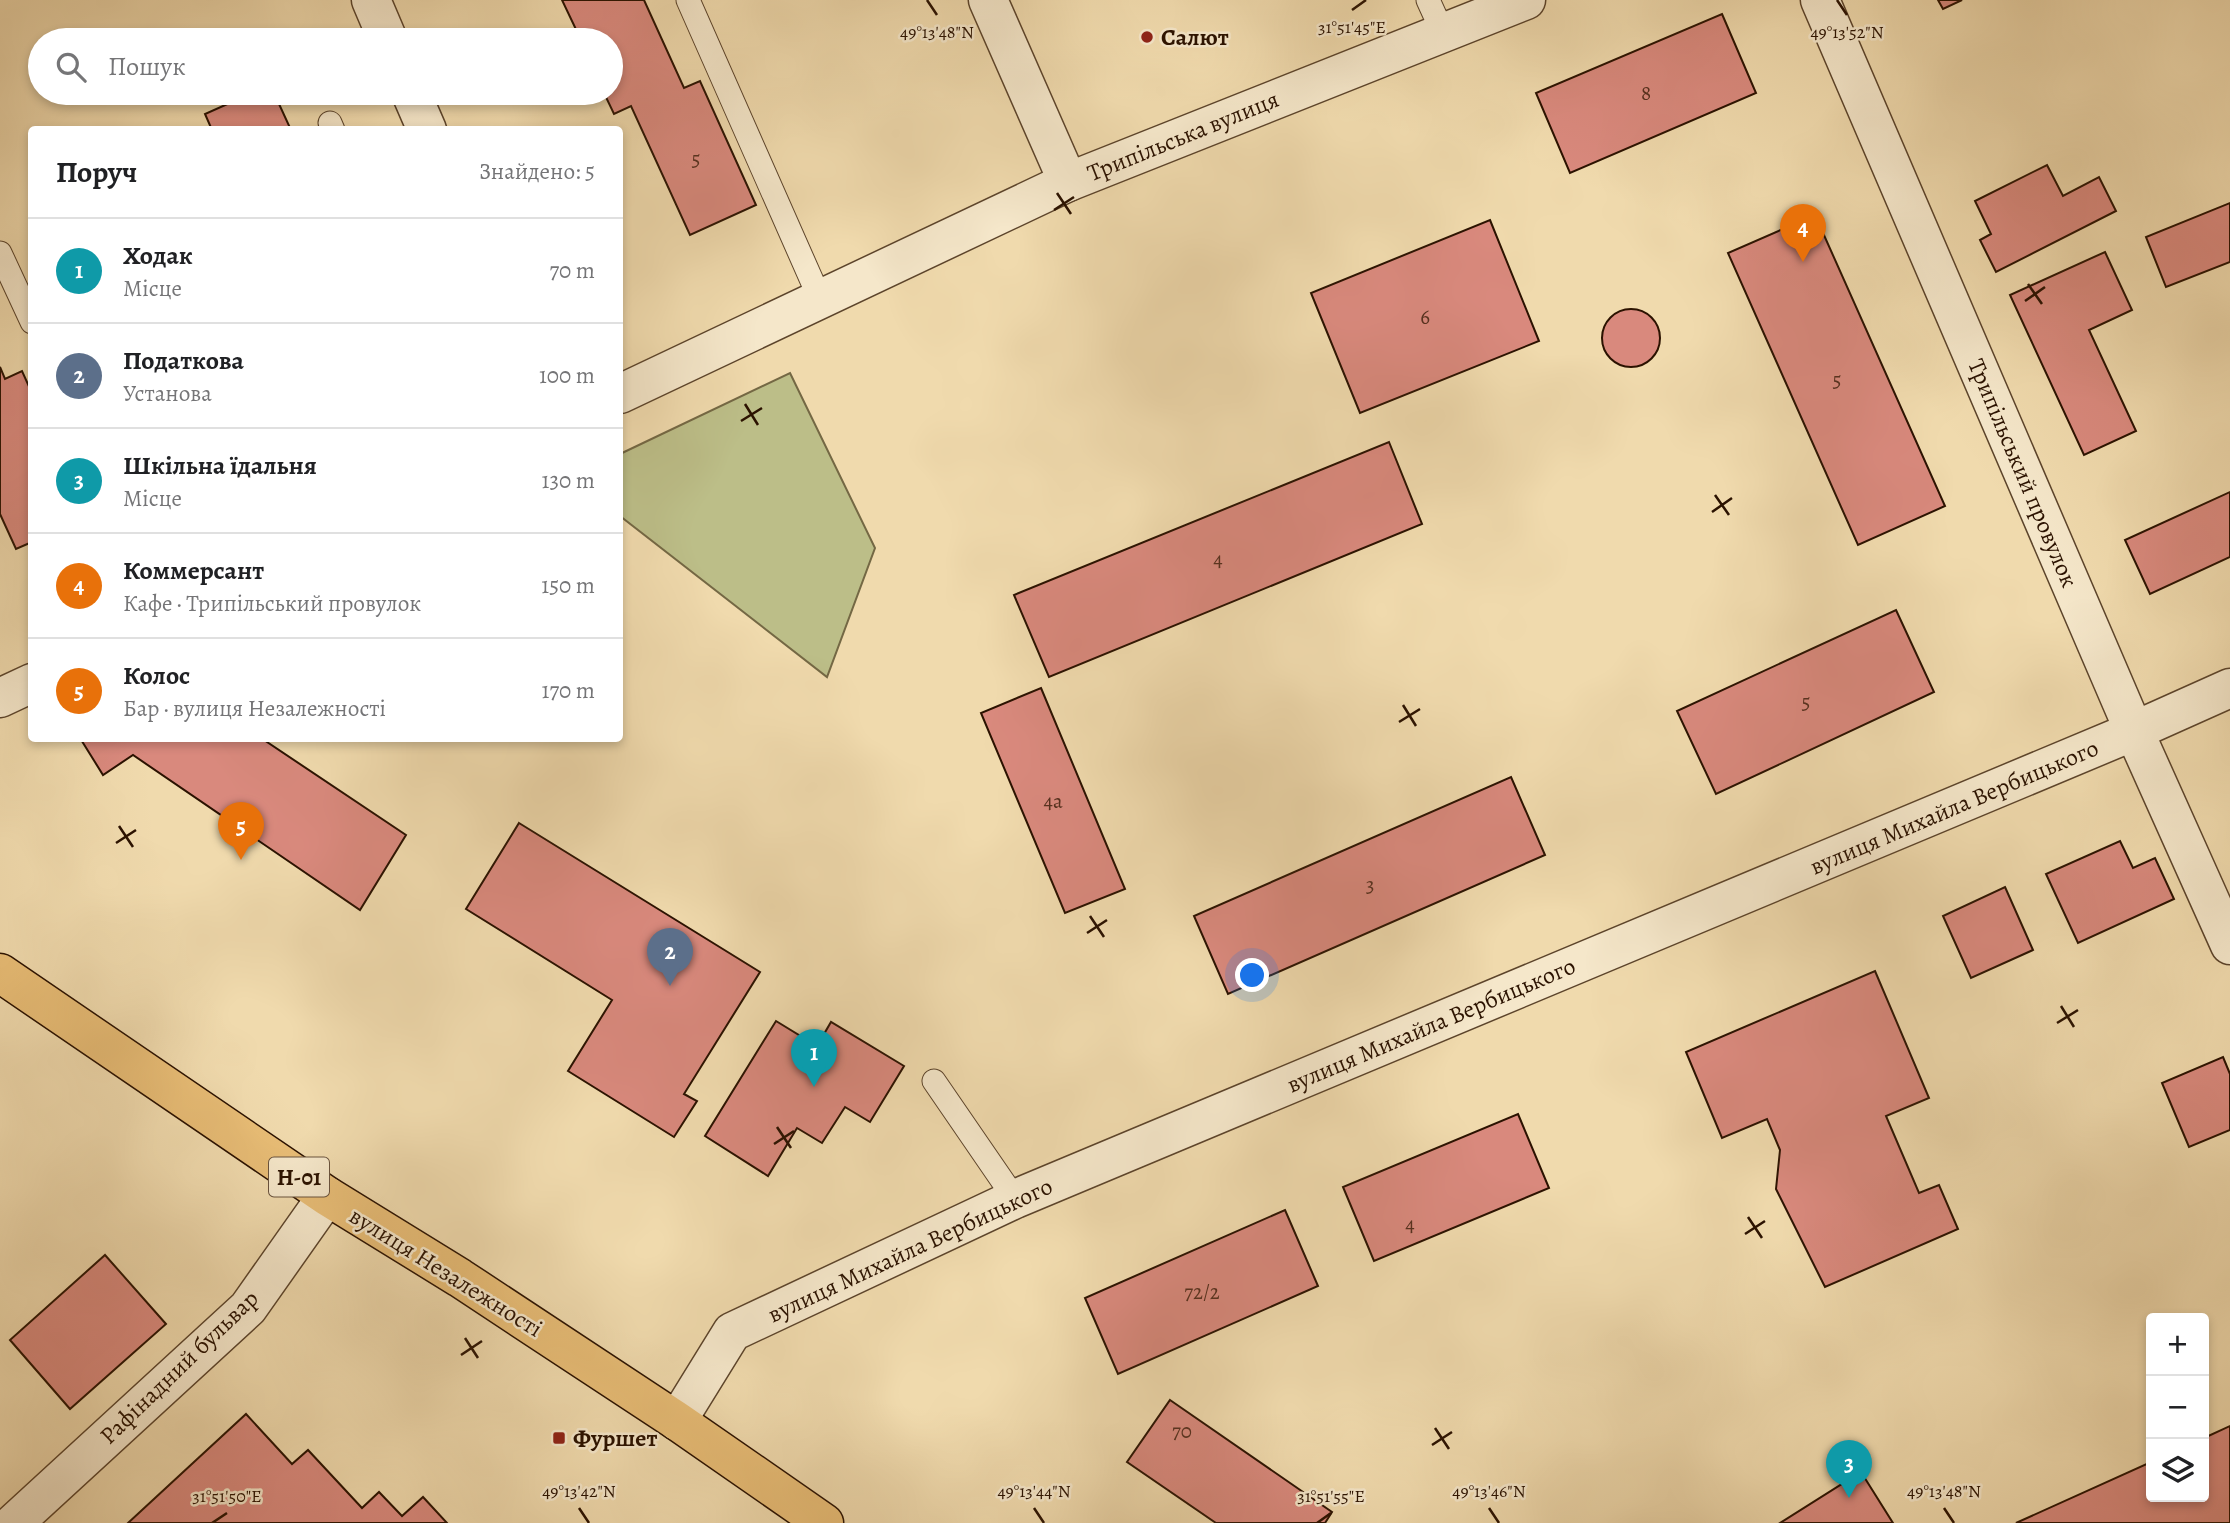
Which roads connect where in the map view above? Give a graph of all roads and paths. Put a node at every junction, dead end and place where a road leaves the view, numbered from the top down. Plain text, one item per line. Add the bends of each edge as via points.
1 (371, 0) edge
2 (688, 0) edge
3 (988, 0) edge
4 (1525, 0) edge
5 (1819, 0) edge
6 (1435, 16) edge
7 (383, 28) edge
8 (416, 105) edge
9 (425, 126) edge
10 (1068, 182) junction
11 (0, 253) edge
12 (820, 299) junction
13 (28, 313) edge
14 (623, 393) edge
15 (28, 684) edge
16 (2230, 688) edge
17 (0, 698) edge
18 (2134, 732) junction
19 (2230, 945) edge
20 (0, 973) edge
21 (934, 1081) dead end
22 (327, 1196) junction
23 (1015, 1199) junction
24 (677, 1421) junction
25 (14, 1523) edge
26 (824, 1523) edge

1 - 7 street
2 - 12 lane
3 - 10 street
4 - 6 street, Трипільська вулиця
5 - 18 street, Трипільський провулок
6 - 10 street, Трипільська вулиця
8 - 9 street
10 - 12 street, Трипільська вулиця
11 - 13 lane
12 - 14 street, Трипільська вулиця
15 - 17 street
16 - 18 street, вулиця Михайла Вербицького
18 - 19 street, Трипільський провулок
18 - 23 street, вулиця Михайла Вербицького
20 - 22 main road, вулиця Незалежності / Н-01
21 - 23 lane
22 - 24 main road, вулиця Незалежності / Н-01
22 - 25 street, Рафінадний бульвар via 248,1308
23 - 24 street, вулиця Михайла Вербицького via 732,1332
24 - 26 main road, вулиця Незалежності / Н-01

